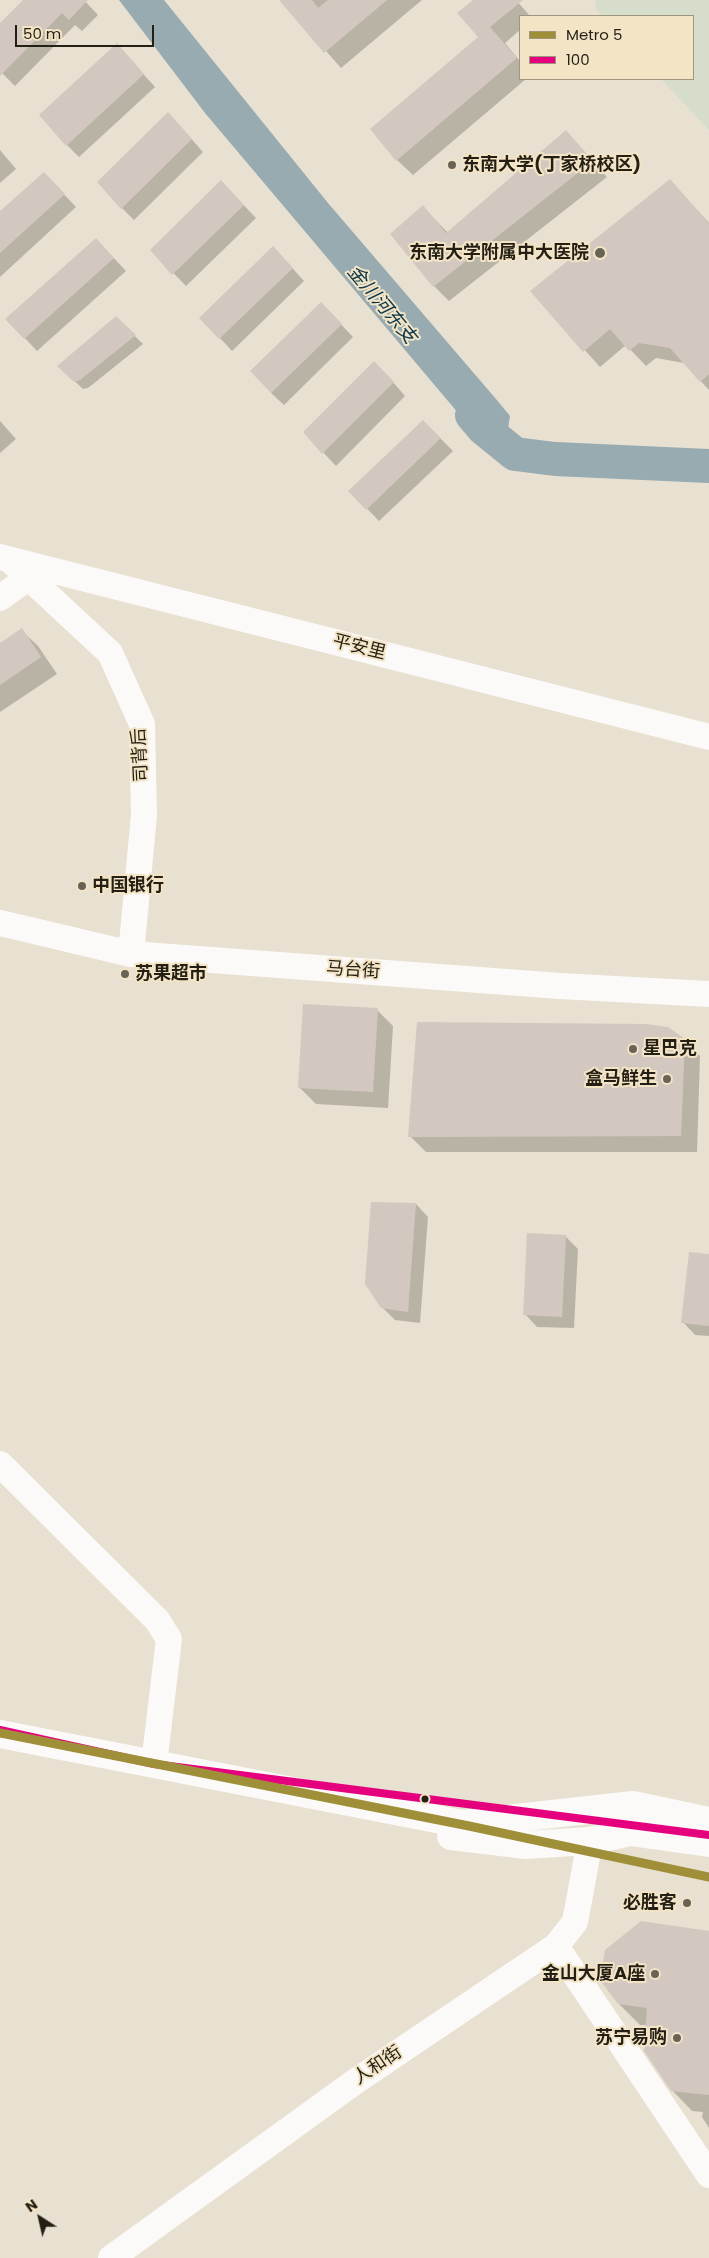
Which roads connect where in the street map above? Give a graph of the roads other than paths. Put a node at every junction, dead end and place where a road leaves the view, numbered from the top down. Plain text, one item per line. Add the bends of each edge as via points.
1 (3, 555) edge
2 (28, 578) junction
3 (0, 598) edge
4 (709, 737) edge
5 (0, 923) edge
6 (131, 954) junction
7 (709, 994) edge
8 (0, 1464) edge
9 (0, 1734) edge
10 (0, 1748) edge
11 (154, 1764) junction
12 (709, 1821) edge
13 (590, 1841) junction
14 (709, 1844) edge
15 (556, 1946) junction
16 (709, 2175) edge
17 (111, 2258) edge

1 - 2 street, 司背后
1 - 4 street, 平安里
2 - 3 street
2 - 6 street, 司背后 via 110,653 142,724 144,815
5 - 6 street, 马台街
6 - 7 street, 马台街 via 550,986
8 - 11 street via 157,1620 169,1639
9 - 11 main road
10 - 13 main road via 460,1838 526,1845
11 - 12 main road via 462,1824 633,1805
13 - 14 main road via 630,1832
13 - 15 street, 人和街 via 575,1922
15 - 16 street
15 - 17 street, 人和街 via 356,2081

